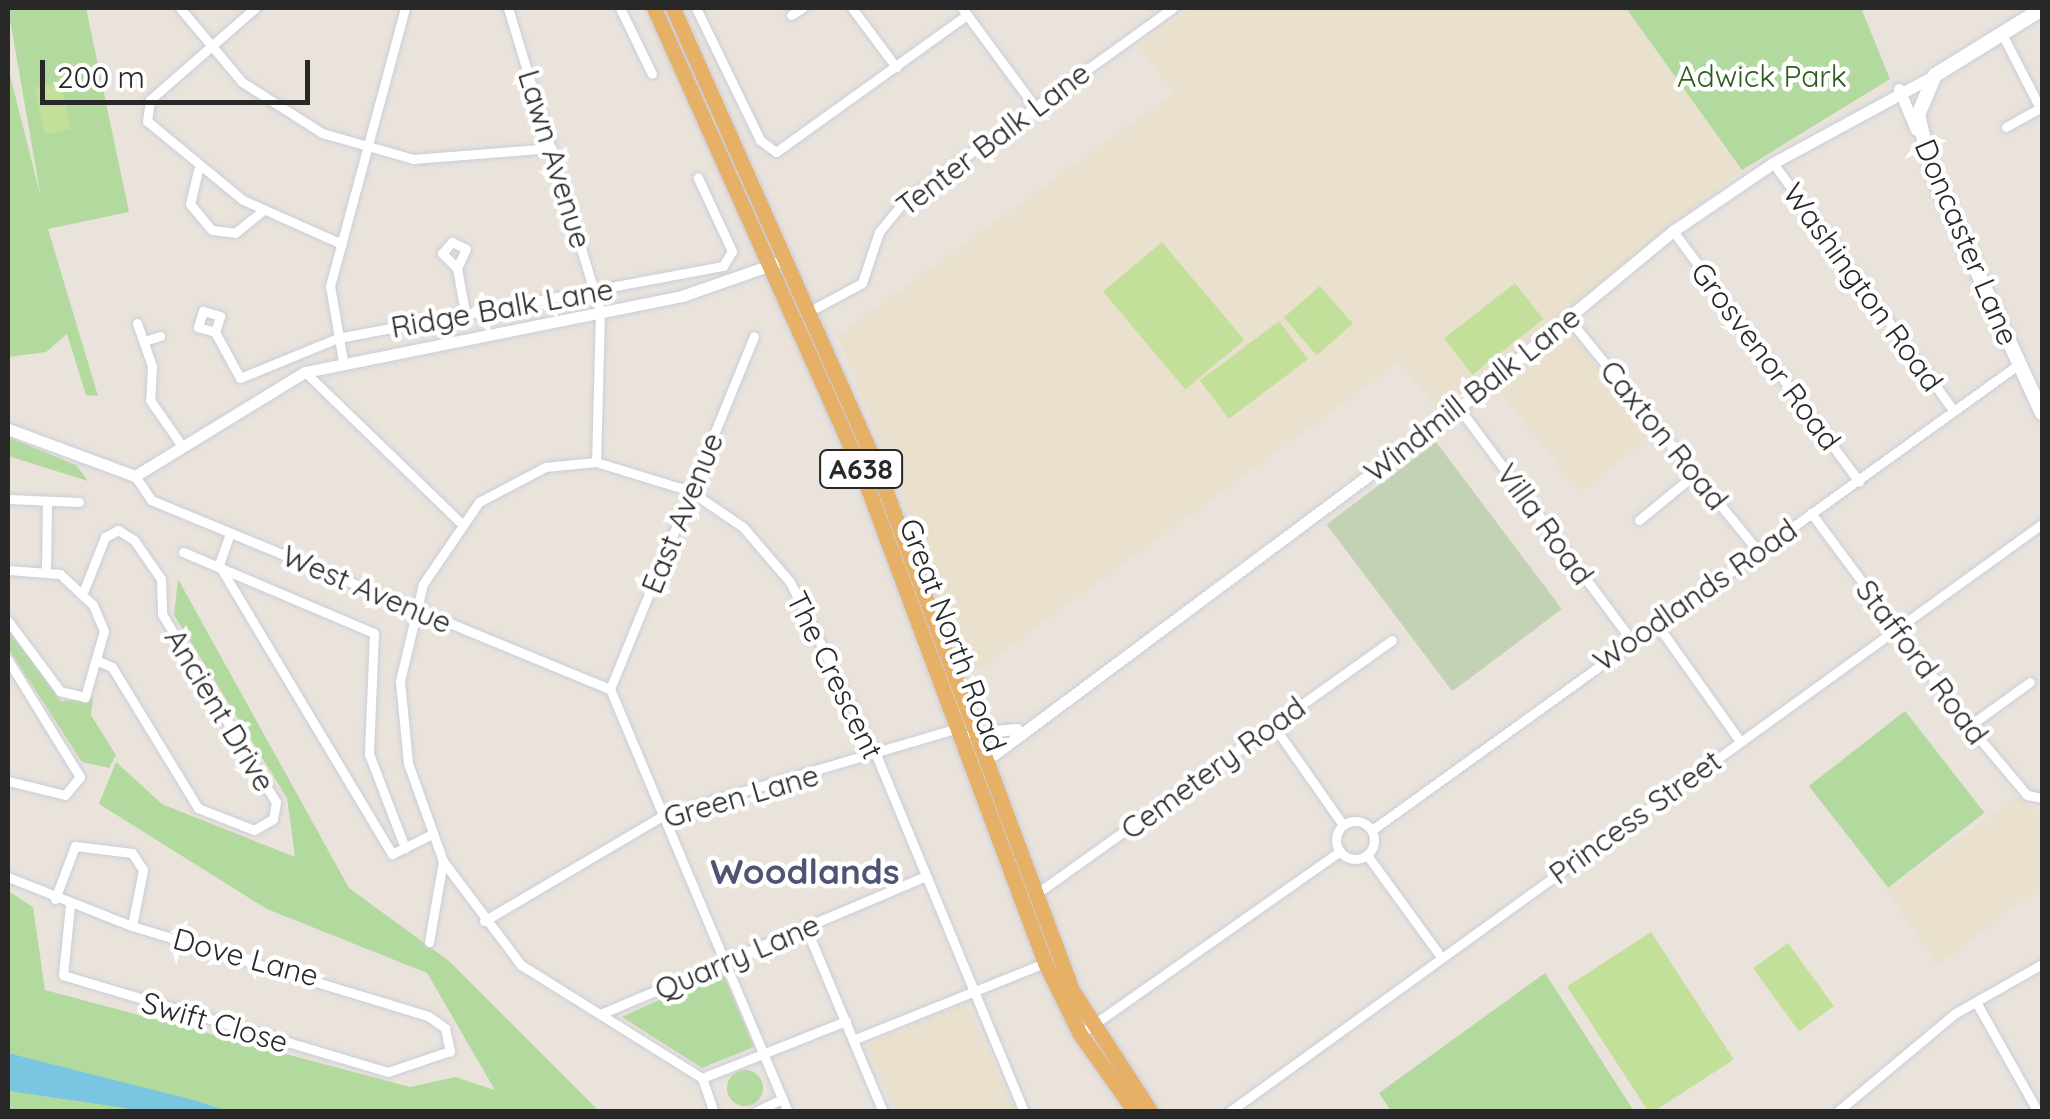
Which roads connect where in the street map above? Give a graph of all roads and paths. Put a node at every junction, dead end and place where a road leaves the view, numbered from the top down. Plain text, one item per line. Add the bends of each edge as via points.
1 (180, 8) edge
2 (255, 8) edge
3 (405, 8) edge
4 (508, 8) edge
5 (620, 8) edge
6 (654, 8) edge
7 (673, 8) edge
8 (696, 8) edge
9 (802, 8) edge
10 (852, 8) edge
11 (1173, 8) edge
12 (2042, 9) edge
13 (964, 11) edge
14 (791, 15) dead end
15 (2001, 32) junction
16 (208, 48) junction
17 (896, 67) junction
18 (652, 74) dead end
19 (1934, 74) junction
20 (1899, 89) junction
21 (2040, 100) edge
22 (1035, 106) junction
23 (2006, 127) dead end
24 (1919, 138) junction
25 (552, 148) junction
26 (367, 150) junction
27 (1774, 163) junction
28 (198, 170) junction
29 (698, 178) dead end
30 (262, 211) junction
31 (1673, 231) junction
32 (342, 244) junction
33 (788, 258) junction
34 (772, 265) junction
35 (457, 268) dead end
36 (596, 291) junction
37 (790, 304) junction
38 (812, 309) junction
39 (600, 311) junction
40 (465, 312) junction
41 (1568, 318) junction
42 (137, 322) dead end
43 (800, 328) junction
44 (214, 332) dead end
45 (160, 336) dead end
46 (754, 336) dead end
47 (338, 338) junction
48 (144, 341) junction
49 (343, 361) junction
50 (2019, 364) junction
51 (305, 372) junction
52 (1459, 408) junction
53 (1954, 410) junction
54 (2042, 413) edge
55 (8, 430) edge
56 (182, 446) junction
57 (596, 462) junction
58 (1695, 474) junction
59 (135, 476) junction
60 (1858, 481) junction
61 (690, 491) junction
62 (8, 500) edge
63 (48, 501) junction
64 (80, 502) dead end
65 (1810, 513) junction
66 (1639, 520) dead end
67 (459, 522) junction
68 (2042, 524) edge
69 (230, 533) junction
70 (183, 552) dead end
71 (1759, 552) junction
72 (219, 565) junction
73 (8, 570) edge
74 (46, 572) junction
75 (84, 590) junction
76 (414, 609) junction
77 (8, 621) edge
78 (1656, 624) junction
79 (1895, 629) junction
80 (1392, 640) dead end
81 (1631, 640) junction
82 (8, 660) edge
83 (98, 661) junction
84 (2030, 682) dead end
85 (610, 690) junction
86 (1273, 724) junction
87 (1969, 726) junction
88 (958, 728) junction
89 (1018, 729) junction
90 (980, 736) junction
91 (1740, 741) junction
92 (877, 757) junction
93 (988, 759) junction
94 (8, 780) edge
95 (2042, 798) edge
96 (666, 814) junction
97 (1343, 825) junction
98 (1372, 830) junction
99 (430, 835) junction
100 (405, 848) junction
101 (1340, 851) junction
102 (1367, 855) junction
103 (442, 861) junction
104 (926, 876) junction
105 (8, 877) edge
106 (1034, 896) junction
107 (55, 900) junction
108 (70, 904) junction
109 (484, 921) junction
110 (132, 926) junction
111 (806, 928) junction
112 (429, 942) dead end
113 (1440, 958) junction
114 (726, 962) junction
115 (1045, 963) junction
116 (2042, 964) edge
117 (973, 989) junction
118 (1976, 1002) junction
119 (603, 1013) junction
120 (846, 1021) junction
121 (1086, 1031) junction
122 (853, 1040) junction
123 (763, 1053) junction
124 (438, 1062) joint
125 (702, 1078) junction
126 (782, 1099) junction
127 (1844, 1109) edge
128 (714, 1112) edge
129 (755, 1112) edge
130 (788, 1112) edge
131 (883, 1112) edge
132 (1024, 1112) edge
133 (1135, 1112) edge
134 (1151, 1112) edge
135 (1229, 1112) edge
136 (2038, 1112) edge

1 - 16 street
2 - 16 street
3 - 26 street
4 - 25 street, Lawn Avenue
5 - 18 street
6 - 34 highway, Great North Road / A638
7 - 33 highway, Great North Road / A638
8 - 17 street via 766,150 786,149
9 - 14 street
10 - 17 street
11 - 22 street, Tenter Balk Lane
12 - 15 main road
13 - 17 street
13 - 22 street
15 - 19 main road
15 - 21 street
16 - 26 street via 280,110
16 - 28 street via 150,100 147,121
19 - 20 street, Windmill Balk Lane
19 - 24 main road, Doncaster Lane
20 - 24 street
20 - 27 street, Windmill Balk Lane
21 - 23 street via 2040,108
22 - 38 street, Tenter Balk Lane via 904,201 879,232 862,283
24 - 50 main road, Doncaster Lane
25 - 26 street via 460,162
25 - 36 street, Lawn Avenue
26 - 32 street
27 - 31 street, Windmill Balk Lane
27 - 53 street, Washington Road
28 - 30 street
28 - 30 street via 190,204 212,230 246,228
29 - 36 street, Ridge Balk Lane via 731,261
30 - 32 street
31 - 41 street, Windmill Balk Lane
31 - 60 street, Grosvenor Road
32 - 47 street via 330,286
33 - 34 street, Ridge Balk Lane
33 - 38 highway, Great North Road / A638
34 - 37 highway, Great North Road / A638
34 - 39 street, Ridge Balk Lane via 702,291
35 - 40 street
36 - 39 street, Lawn Avenue
36 - 40 street, Ridge Balk Lane
37 - 38 street
37 - 43 highway, Great North Road / A638
38 - 43 street
38 - 90 highway, Great North Road / A638
39 - 49 street, Ridge Balk Lane
39 - 57 street, Lawn Avenue
40 - 47 street, Ridge Balk Lane
41 - 52 street, Windmill Balk Lane
41 - 58 street, Caxton Road
42 - 48 street
43 - 88 highway, Great North Road / A638
44 - 47 street, Ridge Balk Lane via 240,378
45 - 48 street
46 - 61 street, East Avenue
47 - 49 street
48 - 56 street via 150,400
49 - 51 street, Ridge Balk Lane
50 - 53 street, Woodlands Road
50 - 54 main road, Doncaster Lane
51 - 56 street, Ridge Balk Lane via 235,408
51 - 67 street
52 - 81 street, Villa Road
52 - 89 street, Windmill Balk Lane
53 - 60 street, Woodlands Road
55 - 59 street
56 - 59 street, Ridge Balk Lane
57 - 61 street, The Crescent
57 - 67 street, The Crescent via 522,474
58 - 66 street
58 - 71 street, Caxton Road
59 - 69 street, West Avenue via 151,500
60 - 65 street, Woodlands Road
61 - 85 street, East Avenue
61 - 92 street, The Crescent via 743,527 790,582
62 - 63 street
63 - 64 street
63 - 74 street
65 - 71 street, Woodlands Road
65 - 79 street, Stafford Road
67 - 76 street, The Crescent
68 - 79 street, Princess Street
69 - 72 street
69 - 76 street, West Avenue
70 - 72 street
71 - 78 street, Woodlands Road
72 - 100 street via 392,854
72 - 100 street via 374,633 370,754
73 - 74 street
74 - 75 street
75 - 83 street via 102,620
75 - 83 street, Ancient Drive via 105,537 118,530 134,540 161,579 162,614 276,802 274,820 254,830 198,808 112,667
76 - 85 street, West Avenue
76 - 99 street, The Crescent via 400,716
77 - 83 street via 68,699 84,696
78 - 81 street, Woodlands Road
78 - 91 street
79 - 87 street, Stafford Road
79 - 91 street, Princess Street
80 - 86 street, Cemetery Road
81 - 98 street, Woodlands Road
82 - 94 street via 80,777 65,795
84 - 87 street
85 - 96 street
86 - 97 street
86 - 106 street, Cemetery Road
87 - 95 street, Stafford Road via 2027,795
88 - 90 street
88 - 92 street, Green Lane
88 - 115 highway, Great North Road / A638
89 - 90 street, Windmill Balk Lane
89 - 93 street, Windmill Balk Lane
90 - 93 highway, Great North Road / A638
91 - 113 street, Princess Street
92 - 96 street, Green Lane
92 - 104 street, The Crescent
93 - 106 highway, Great North Road / A638
96 - 109 street, Green Lane
96 - 114 street
97 - 98 street via 1359,821
97 - 101 street
98 - 102 street
99 - 100 street
99 - 103 street, The Crescent
101 - 102 street
101 - 121 street
102 - 113 street
103 - 109 street, The Crescent
103 - 112 street
104 - 111 street, Quarry Lane
104 - 117 street, The Crescent
105 - 107 street, Dove Lane
106 - 121 highway, Great North Road / A638
107 - 108 street, Dove Lane
107 - 110 street via 75,846 132,853 143,870
108 - 110 street, Dove Lane
108 - 124 street, Swift Close via 63,975 388,1072
109 - 119 street, The Crescent via 521,965
110 - 124 street, Dove Lane via 428,1016 450,1042
111 - 114 street, Quarry Lane
111 - 120 street
113 - 135 street, Princess Street
114 - 119 street, Quarry Lane
114 - 123 street
115 - 117 street
115 - 121 highway, Great North Road / A638
116 - 118 street
117 - 122 street
117 - 132 street, The Crescent
118 - 127 street
118 - 136 street
119 - 125 street, The Crescent
120 - 122 street
120 - 123 street
121 - 133 highway, Great North Road / A638
121 - 134 highway, Great North Road / A638
122 - 131 street
123 - 125 street
123 - 126 street
125 - 128 street
126 - 129 street
126 - 130 street

